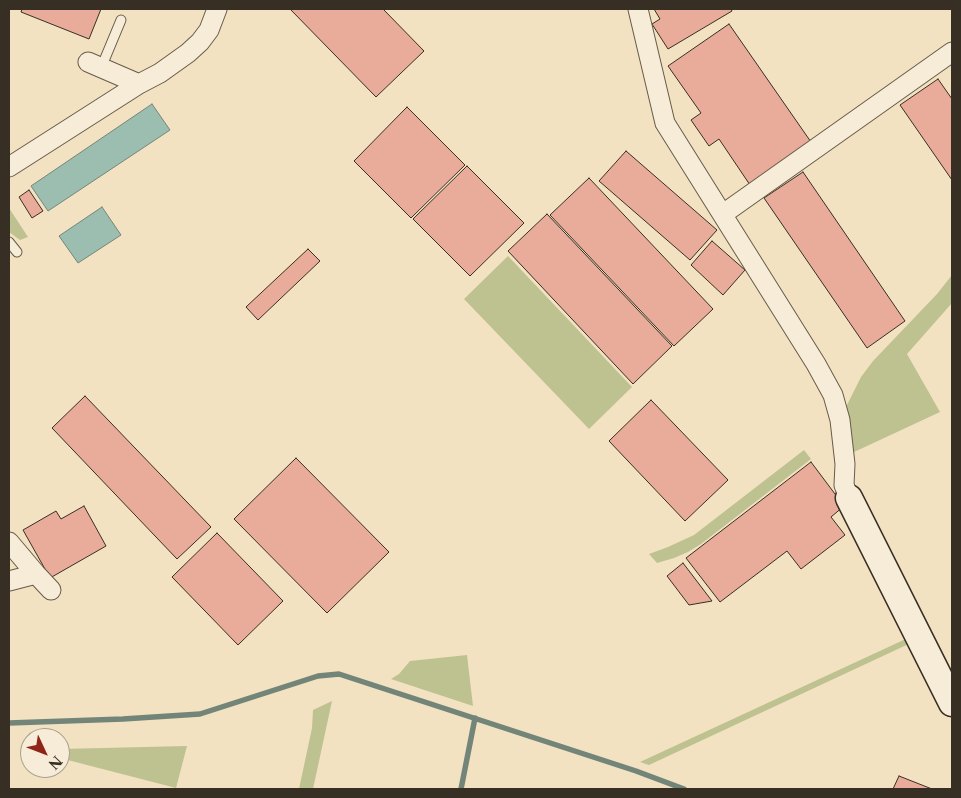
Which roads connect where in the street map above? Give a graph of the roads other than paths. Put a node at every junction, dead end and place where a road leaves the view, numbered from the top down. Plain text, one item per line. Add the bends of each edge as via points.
1 (218, 9) edge
2 (638, 9) edge
3 (121, 20) dead end
4 (952, 52) edge
5 (94, 65) joint
6 (140, 84) junction
7 (9, 167) edge
8 (723, 214) junction
9 (9, 242) edge
10 (16, 252) dead end
11 (849, 498) joint
12 (9, 542) edge
13 (36, 574) junction
14 (9, 581) edge
15 (51, 590) dead end
16 (952, 703) edge

1 - 6 street via 200,42
2 - 8 street via 665,124
3 - 5 lane
4 - 8 street
5 - 6 street
6 - 7 street
8 - 11 street via 833,395 840,420 844,484
9 - 10 lane
11 - 16 main road
12 - 13 street
13 - 14 street
13 - 15 street

